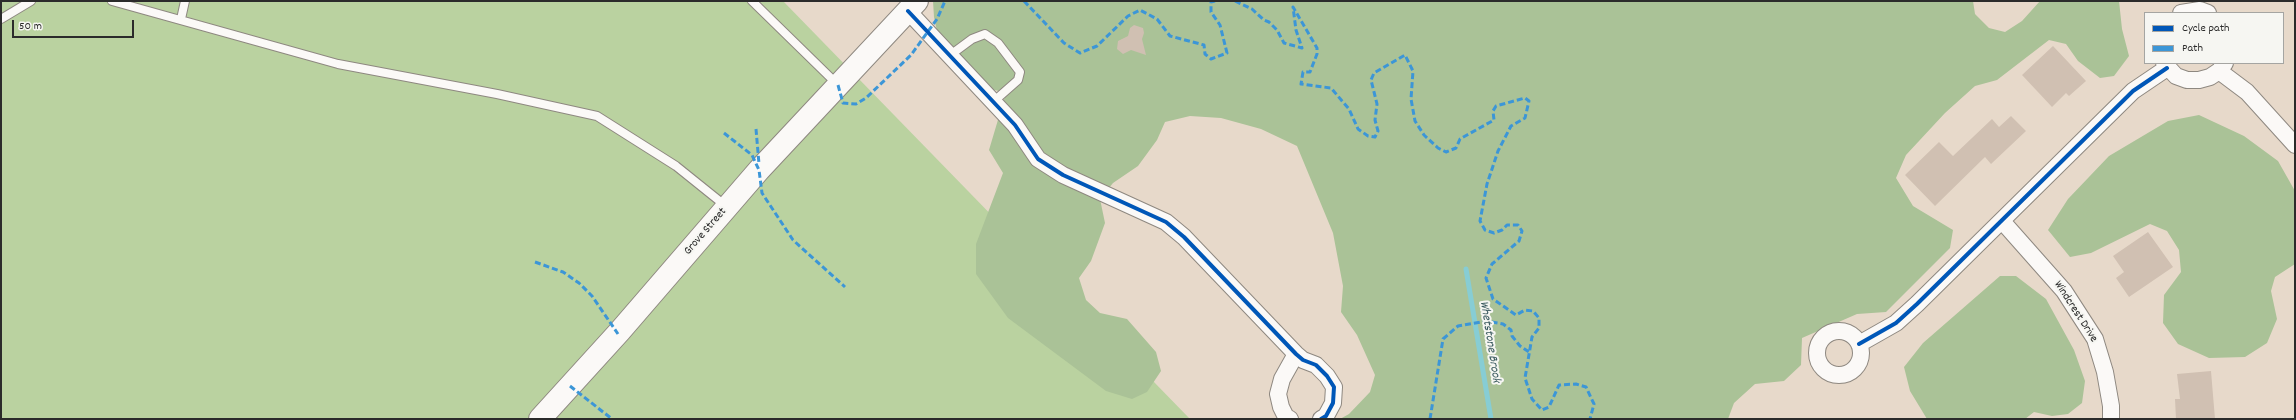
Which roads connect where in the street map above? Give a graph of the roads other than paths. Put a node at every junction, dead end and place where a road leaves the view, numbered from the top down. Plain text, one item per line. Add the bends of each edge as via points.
1 (31, 1) edge
2 (112, 1) edge
3 (186, 1) edge
4 (752, 1) edge
5 (913, 6) edge
6 (2187, 12) edge
7 (2205, 12) edge
8 (1, 19) edge
9 (181, 19) junction
10 (949, 56) junction
11 (2166, 65) edge
12 (2222, 67) edge
13 (838, 85) junction
14 (993, 102) junction
15 (2295, 145) edge
16 (727, 208) junction
17 (2002, 221) junction
18 (1859, 344) dead end
19 (1296, 354) junction
20 (540, 419) edge
21 (1290, 419) edge
22 (1321, 419) edge
23 (2111, 419) edge

1 - 8 lane
2 - 9 lane
3 - 9 lane
4 - 13 lane
5 - 10 street
5 - 13 main road, Grove Street
6 - 7 street
9 - 16 lane via 338,64 597,116 676,166
10 - 14 street
10 - 14 lane via 972,39 985,34 998,43 1020,72 1018,80
11 - 12 street via 2176,76 2187,80 2210,77
11 - 17 street via 2133,91
12 - 15 street
13 - 16 main road, Grove Street
14 - 19 street via 1015,126 1038,159 1063,175 1166,222 1184,237
16 - 20 main road, Grove Street via 620,332
17 - 18 street via 1896,323
17 - 23 street, Windcrest Drive via 2064,291 2095,339 2105,372
19 - 21 street via 1282,379 1278,394 1281,407
19 - 22 street via 1322,370 1334,387 1333,403 1326,416

